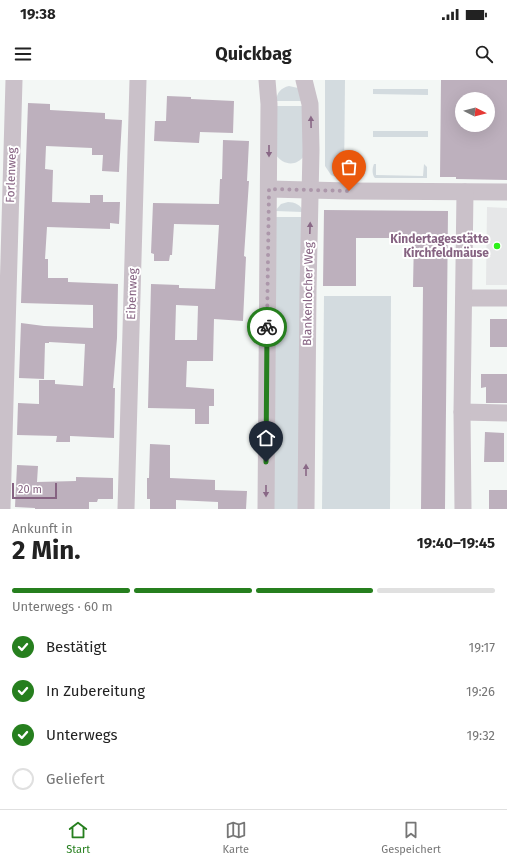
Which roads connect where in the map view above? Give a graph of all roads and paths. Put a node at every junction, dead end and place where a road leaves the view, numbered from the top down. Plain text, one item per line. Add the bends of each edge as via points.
1 (14, 80) edge
2 (138, 80) edge
3 (267, 80) edge
4 (304, 80) edge
5 (269, 189) junction
6 (311, 189) junction
7 (465, 192) junction
8 (507, 192) edge
9 (464, 298) junction
10 (507, 298) edge
11 (462, 412) junction
12 (507, 413) edge
13 (2, 509) edge
14 (126, 509) edge
15 (266, 509) edge
16 (306, 509) edge
17 (463, 509) edge

1 - 13 street, Forlenweg
2 - 14 street, Eibenweg
3 -> 5 street
6 -> 4 street, Blankenlocher Weg via 310,104
5 - 6 street
5 -> 15 street
6 - 7 street
16 -> 6 street, Blankenlocher Weg
7 - 8 street
7 - 9 street
9 - 10 street
9 - 11 street
11 - 12 street
11 - 17 street

